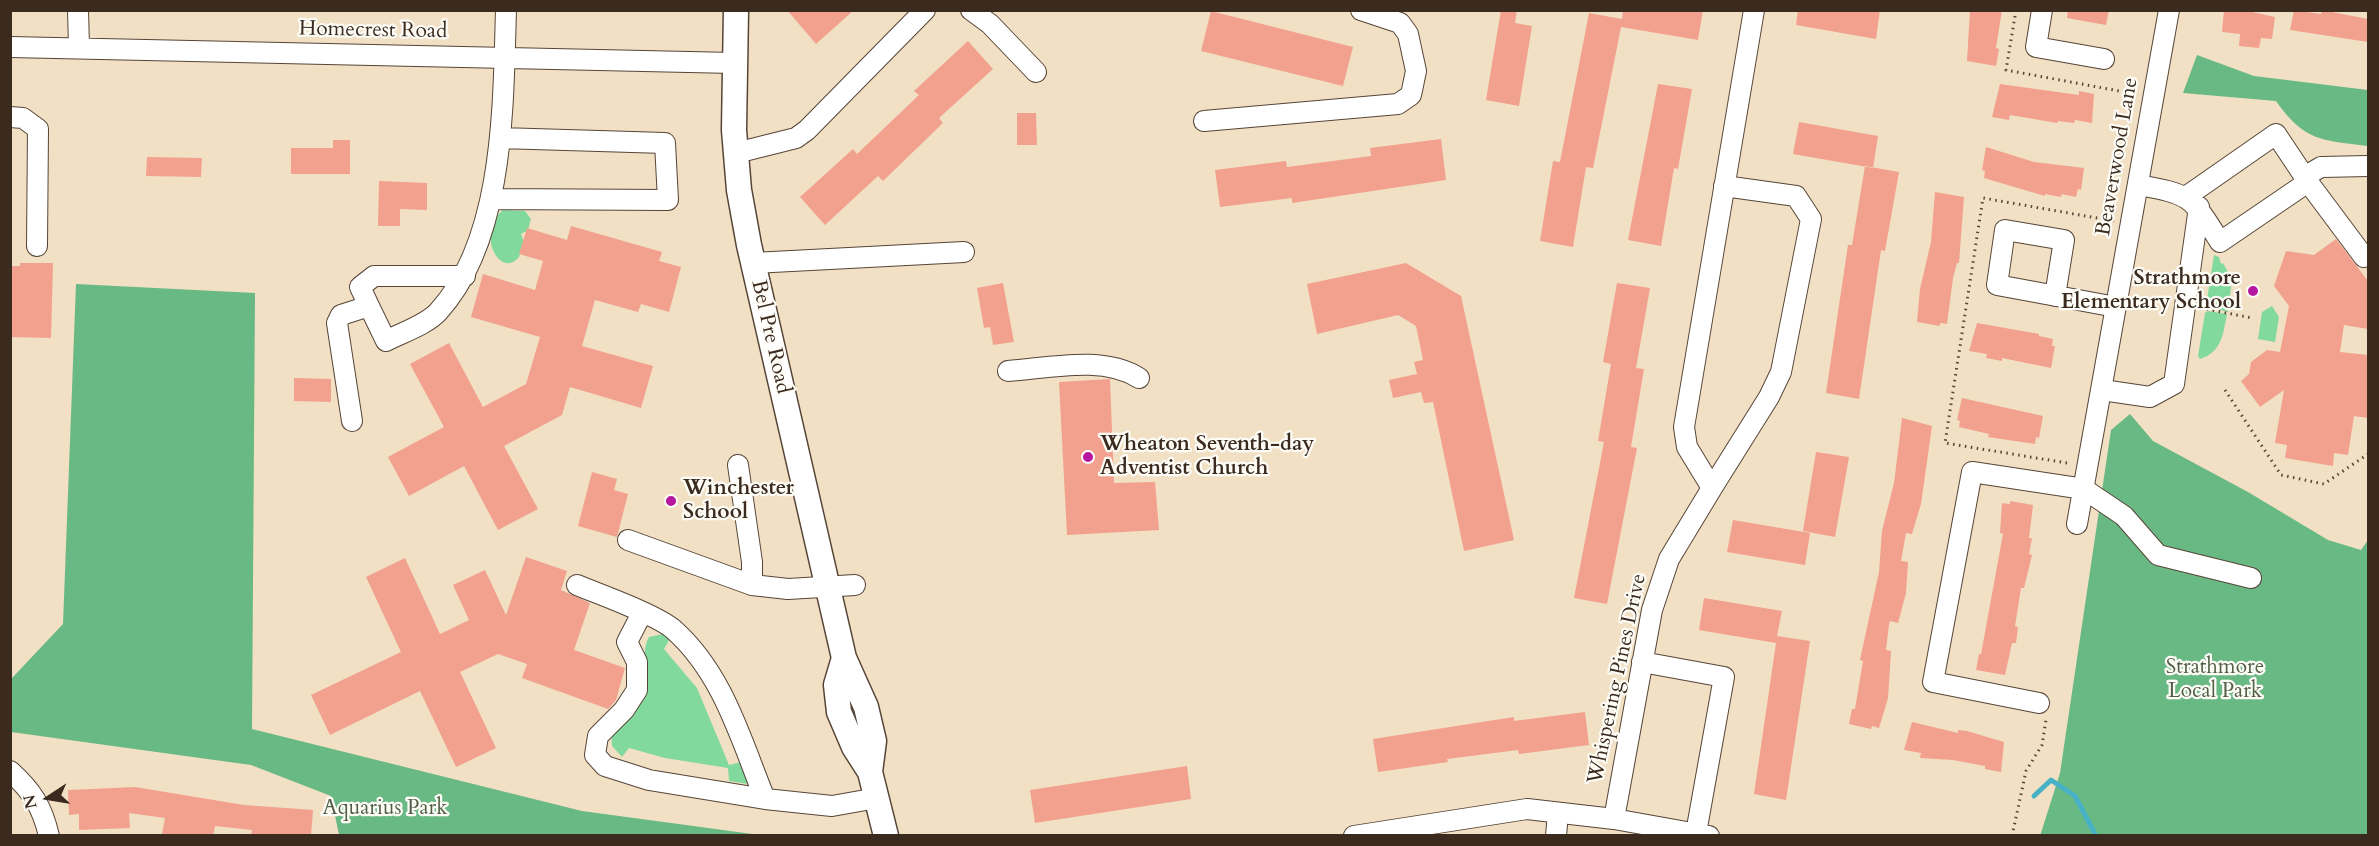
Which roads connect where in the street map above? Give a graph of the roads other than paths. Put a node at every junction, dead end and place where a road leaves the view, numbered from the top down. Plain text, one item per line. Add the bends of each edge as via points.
1 (78, 10) edge
2 (506, 10) edge
3 (736, 10) edge
4 (925, 10) edge
5 (971, 10) edge
6 (1361, 10) edge
7 (1754, 10) edge
8 (2042, 10) edge
9 (2169, 10) edge
10 (10, 47) edge
11 (79, 47) junction
12 (504, 58) junction
13 (2104, 59) dead end
14 (734, 63) junction
15 (1036, 72) dead end
16 (10, 117) edge
17 (1204, 121) dead end
18 (500, 138) junction
19 (736, 153) junction
20 (2368, 166) edge
21 (2306, 179) junction
22 (2138, 185) junction
23 (1724, 186) junction
24 (491, 200) junction
25 (2193, 202) junction
26 (37, 246) dead end
27 (964, 252) dead end
28 (2364, 257) dead end
29 (753, 263) junction
30 (465, 276) junction
31 (2055, 296) dead end
32 (369, 306) junction
33 (2116, 307) junction
34 (1008, 371) dead end
35 (1139, 378) dead end
36 (2102, 390) junction
37 (352, 421) dead end
38 (738, 465) dead end
39 (1712, 488) junction
40 (2084, 489) junction
41 (2077, 524) dead end
42 (628, 540) dead end
43 (2251, 578) dead end
44 (577, 585) dead end
45 (752, 585) junction
46 (855, 585) dead end
47 (829, 588) junction
48 (642, 613) junction
49 (1642, 662) junction
50 (2039, 703) road end
51 (10, 771) edge
52 (877, 798) junction
53 (765, 799) junction
54 (1558, 813) junction
55 (1614, 819) junction
56 (1702, 834) edge
57 (49, 836) edge
58 (886, 836) edge
59 (1354, 836) edge
60 (1556, 836) edge

1 - 11 street
2 - 12 street
3 - 14 main road, Bel Pre Road
4 - 19 street via 807,130 796,138
5 - 15 street
6 - 17 street via 1400,23 1408,34 1416,71 1411,95 1398,104
7 - 23 street
8 - 13 street, Beaverwood Lane via 2036,47
9 - 22 street, Beaverwood Lane
10 - 11 street, Homecrest Road
11 - 12 street, Homecrest Road
12 - 14 street, Homecrest Road
12 - 18 street
14 - 19 main road, Bel Pre Road
16 - 26 street via 23,118 38,129
18 - 24 street
18 - 24 street via 665,142 668,200
19 - 29 main road, Bel Pre Road
20 - 21 street via 2321,167
21 - 25 street via 2220,242
21 - 25 street via 2276,134
21 - 28 street
22 - 25 street
22 - 33 street, Beaverwood Lane
23 - 39 street via 1684,427 1687,447
23 - 39 street, Whispering Pines Drive via 1796,196 1810,219 1782,372
24 - 30 street
25 - 36 street via 2174,384 2150,397
27 - 29 street
29 - 47 main road, Bel Pre Road
30 - 32 street via 374,276 360,287
30 - 32 street via 436,314 386,341
31 - 33 street
32 - 37 street via 341,315 337,323
33 - 36 street, Beaverwood Lane
34 - 35 street via 1106,365 1125,369
36 - 40 street, Beaverwood Lane
38 - 45 street
39 - 49 street, Whispering Pines Drive via 1669,559 1652,610
40 - 41 street, Beaverwood Lane
40 - 43 street via 2124,516 2158,555
40 - 50 street via 1972,472 1933,682
42 - 45 street
44 - 48 street
45 - 47 street via 788,590
46 - 47 street
47 - 52 main road, Bel Pre Road via 844,658 836,685 839,712 870,772
48 - 53 street via 672,628 701,660 726,699
48 - 53 street via 627,642 637,662 637,690 624,710 598,736 595,754 605,766 649,780
49 - 55 street, Whispering Pines Drive
49 - 56 street via 1724,677
51 - 57 street via 32,791
52 - 53 street via 832,806
52 - 58 main road, Bel Pre Road
54 - 55 street
54 - 59 street via 1527,809
54 - 60 street
55 - 56 street

